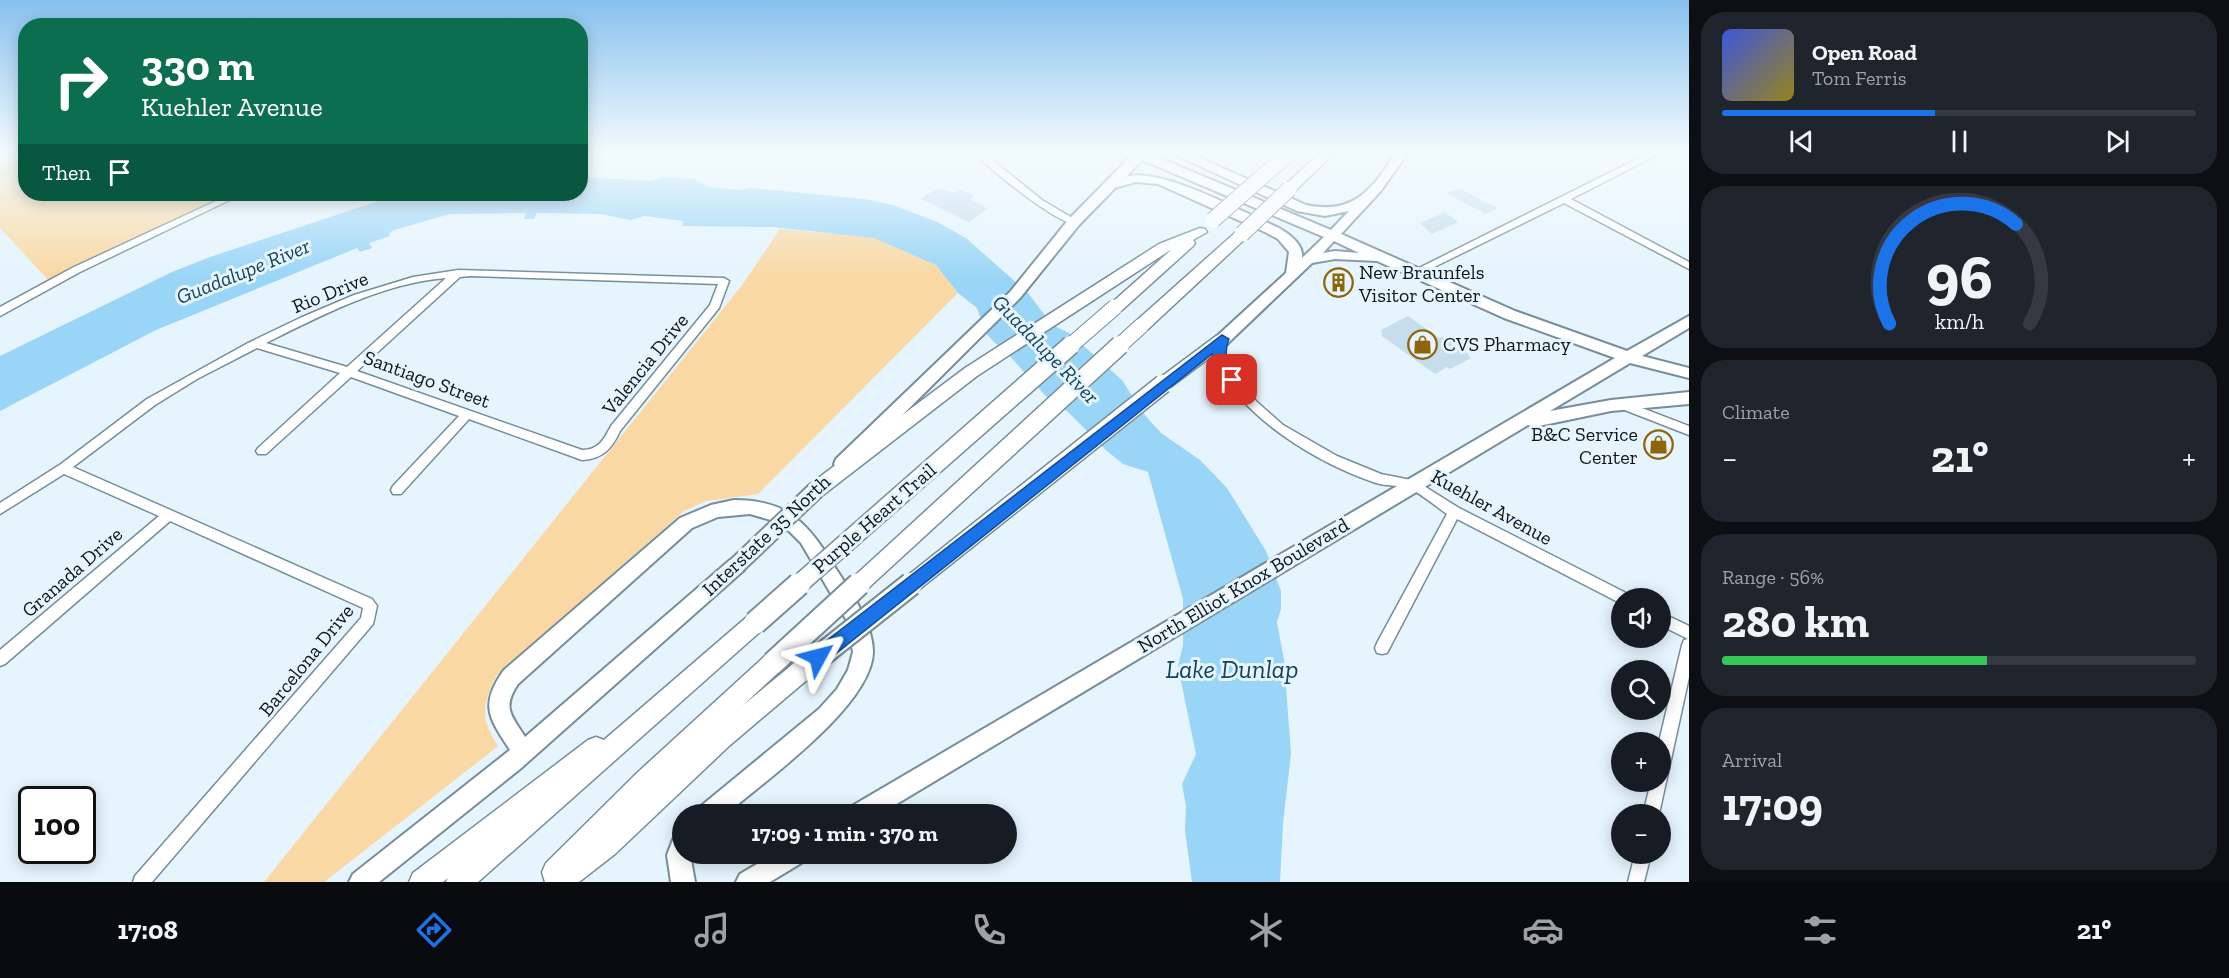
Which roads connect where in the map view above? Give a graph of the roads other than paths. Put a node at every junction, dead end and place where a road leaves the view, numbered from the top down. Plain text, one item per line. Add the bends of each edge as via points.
1 (1030, 195) edge
2 (1100, 195) edge
3 (1193, 195) edge
4 (1237, 195) edge
5 (1242, 195) edge
6 (1273, 195) edge
7 (1283, 195) edge
8 (1572, 195) edge
9 (1369, 197) joint
10 (1564, 199) junction
11 (222, 201) edge
12 (1353, 216) junction
13 (1074, 222) junction
14 (1200, 232) junction
15 (1333, 235) junction
16 (1386, 259) junction
17 (1308, 260) junction
18 (1689, 266) edge
19 (458, 273) junction
20 (1414, 273) junction
21 (1293, 275) junction
22 (724, 281) joint
23 (0, 312) edge
24 (1689, 321) edge
25 (1222, 339) junction
26 (256, 344) junction
27 (1627, 358) junction
28 (350, 372) junction
29 (1689, 373) edge
30 (1689, 398) edge
31 (1621, 404) junction
32 (467, 414) junction
33 (1515, 426) junction
34 (1689, 431) edge
35 (262, 451) dead end
36 (582, 455) joint
37 (63, 468) junction
38 (1412, 484) junction
39 (397, 490) dead end
40 (816, 490) junction
41 (0, 509) edge
42 (1454, 512) junction
43 (170, 514) junction
44 (1611, 592) edge
45 (1671, 624) edge
46 (1689, 633) edge
47 (1689, 645) edge
48 (1382, 648) dead end
49 (0, 659) edge
50 (683, 686) junction
51 (1669, 732) edge
52 (523, 752) junction
53 (721, 804) edge
54 (877, 804) edge
55 (680, 864) edge
56 (778, 864) edge
57 (1640, 864) edge
58 (141, 882) edge
59 (361, 882) edge
60 (422, 882) edge
61 (459, 882) edge
62 (545, 882) edge
63 (558, 882) edge
64 (683, 882) edge
65 (748, 882) edge
66 (1636, 882) edge

1 - 13 street
2 - 13 main road, Interstate 35 North
3 - 21 main road via 1272,230 1290,243 1296,251
4 - 15 main road
5 - 14 highway, Purple Heart Trail, bridge
6 - 9 main road via 1321,212 1339,212
7 - 62 highway, Purple Heart Trail, bridge via 646,780
8 - 10 street
9 - 12 main road
10 - 18 street
10 - 20 street
11 - 23 street via 84,266
12 - 15 main road
12 - 16 main road via 1352,224 1359,235
13 - 40 main road, Interstate 35 North via 1015,296
14 - 40 highway via 1164,247 971,372
14 - 50 highway, Purple Heart Trail, bridge
15 - 16 main road
15 - 17 main road
16 - 17 main road via 1335,255
16 - 20 main road
17 - 21 main road
19 - 22 street, Rio Drive
19 - 26 street, Rio Drive via 422,278 373,293
19 - 28 street
20 - 27 main road via 1540,327
21 - 25 main road
22 - 36 street, Valencia Drive via 715,306 615,429 603,450 592,456
24 - 27 main road, North Elliot Knox Boulevard
25 - 38 street, Kuehler Avenue via 1220,361 1232,380 1279,428 1370,475
25 - 63 highway, bridge via 800,672 721,738 606,845
26 - 28 street, Santiago Street
26 - 37 street, Rio Drive via 136,411
27 - 29 main road
27 - 33 main road, North Elliot Knox Boulevard
28 - 32 street, Santiago Street
28 - 35 street
30 - 31 main road
31 - 33 main road
31 - 34 street
32 - 36 street, Santiago Street
32 - 39 street
33 - 38 main road, North Elliot Knox Boulevard
37 - 41 street, Rio Drive
37 - 43 street, Barcelona Drive
38 - 42 street, Kuehler Avenue
38 - 54 main road, North Elliot Knox Boulevard
40 - 52 main road, Interstate 35 North, bridge via 737,565
42 - 44 street, Kuehler Avenue
42 - 48 street
43 - 49 street, Granada Drive
43 - 58 street, Barcelona Drive via 367,603 370,611 368,621
45 - 46 street
47 - 51 street
50 - 60 highway
50 - 61 highway, Purple Heart Trail
52 - 53 main road via 500,717 498,704 502,690 525,663 686,523 701,514 734,505 767,509 798,527 807,538 856,619 863,652 844,696 826,716
52 - 59 main road, Interstate 35 North
55 - 64 main road
56 - 65 main road
57 - 66 street

